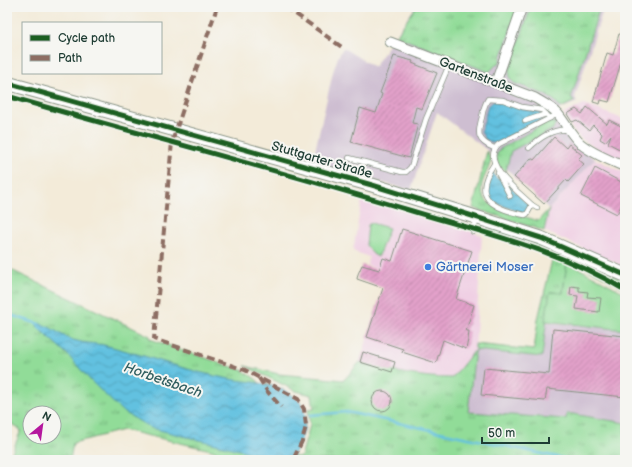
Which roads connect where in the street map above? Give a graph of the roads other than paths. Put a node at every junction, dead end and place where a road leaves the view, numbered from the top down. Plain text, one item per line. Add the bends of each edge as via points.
1 (522, 7) edge
2 (390, 42) dead end
3 (449, 65) junction
4 (496, 82) junction
5 (7, 83) edge
6 (546, 114) junction
7 (554, 116) junction
8 (525, 120) dead end
9 (568, 130) junction
10 (494, 148) junction
11 (529, 148) dead end
12 (349, 158) dead end
13 (494, 164) junction
14 (625, 167) edge
15 (498, 171) junction
16 (510, 196) dead end
17 (532, 205) junction
18 (537, 208) dead end
19 (478, 218) junction
20 (473, 232) dead end
21 (625, 275) edge

1 - 4 street
2 - 3 street, Gartenstraße
3 - 4 street, Gartenstraße
3 - 12 lane via 408,170 402,172
4 - 7 street, Gartenstraße via 548,105
5 - 19 street, Stuttgarter Straße via 372,185
6 - 7 lane
6 - 8 lane
6 - 10 lane via 542,110 522,107 503,100 488,99 478,131 480,138
7 - 9 street, Gartenstraße
7 - 10 lane
9 - 11 lane via 560,129 536,141
9 - 14 street, Gartenstraße via 587,148
10 - 13 lane
13 - 15 lane
13 - 17 lane via 484,185 487,199 498,207 524,215
15 - 16 lane
15 - 17 lane
17 - 18 lane
19 - 20 lane
19 - 21 street, Stuttgarter Straße via 541,238

